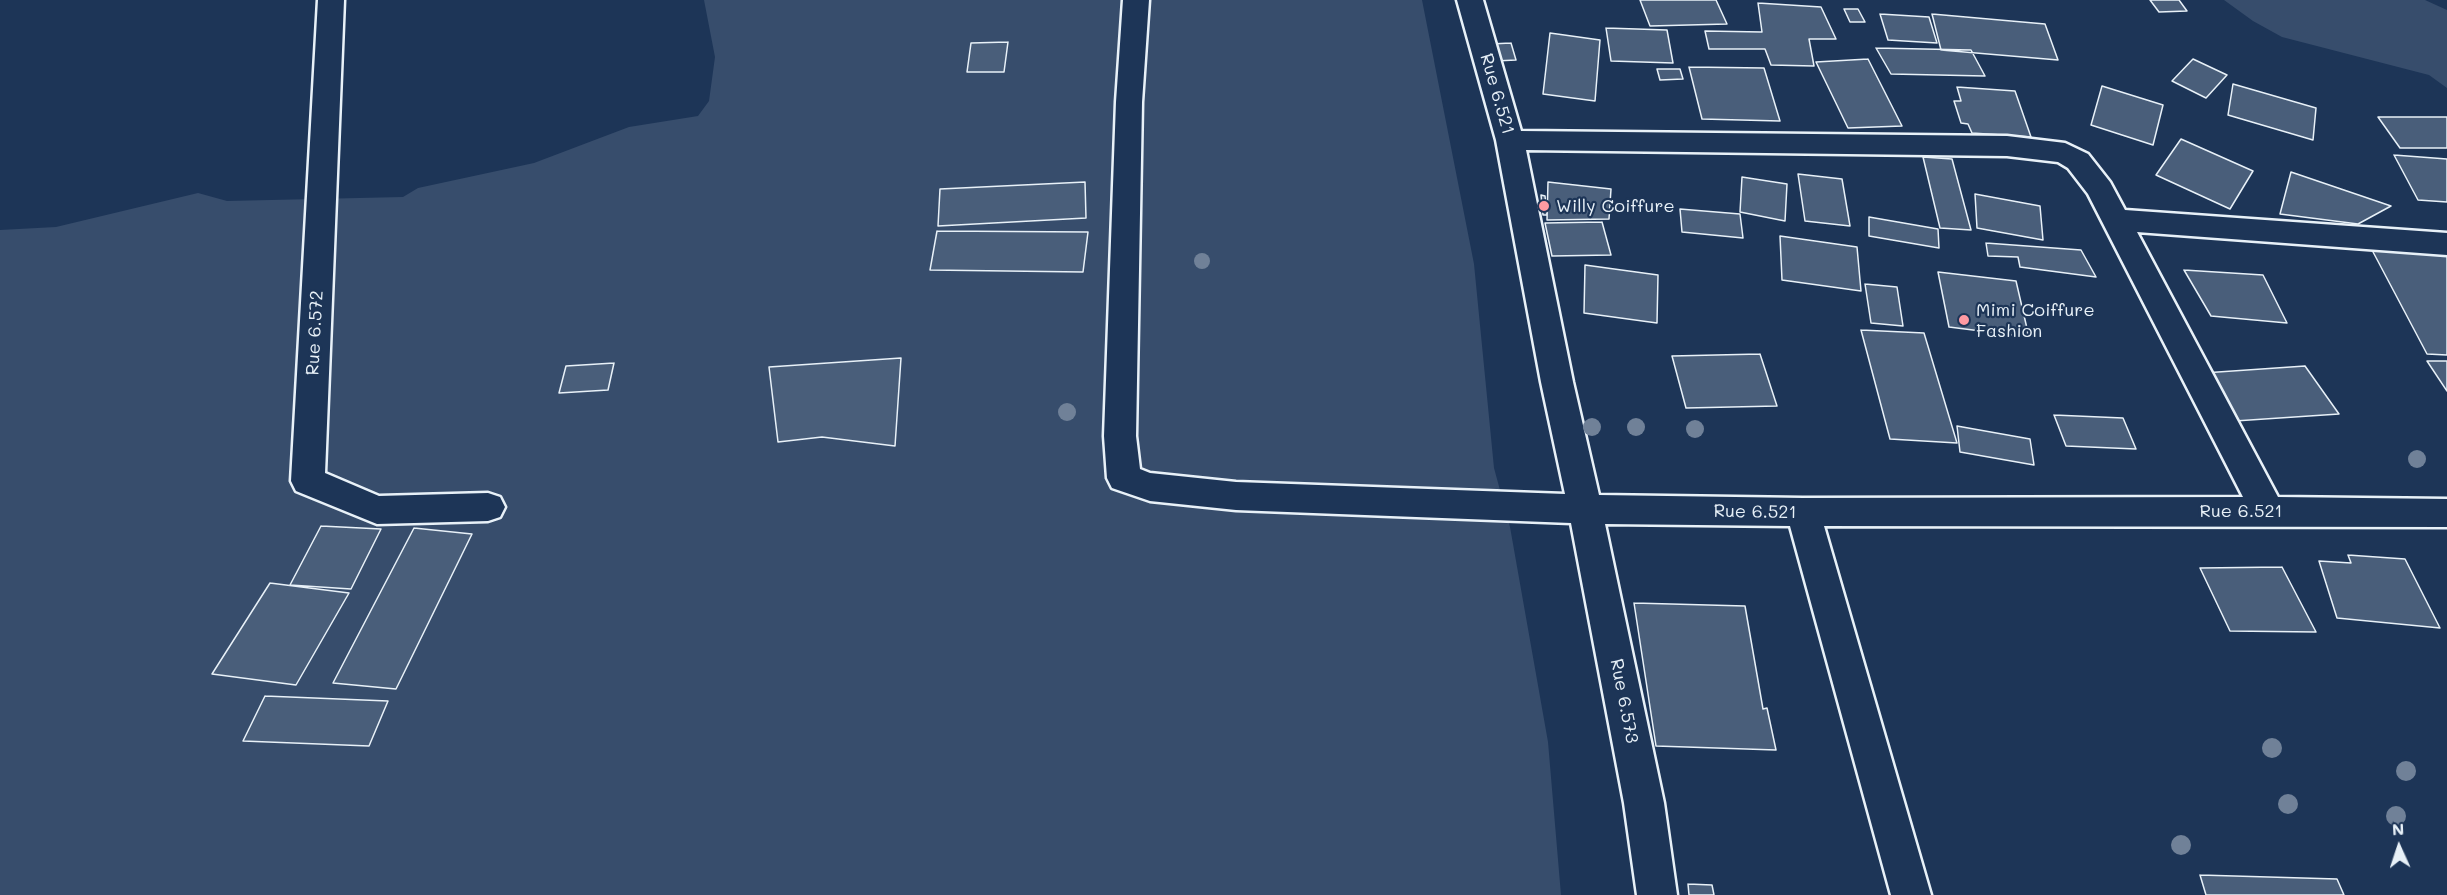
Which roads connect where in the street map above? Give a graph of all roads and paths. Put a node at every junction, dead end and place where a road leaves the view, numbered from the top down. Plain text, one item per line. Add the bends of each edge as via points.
1 (331, 0) edge
2 (1136, 0) edge
3 (1470, 0) edge
4 (1510, 140) junction
5 (2117, 220) junction
6 (2447, 244) edge
7 (488, 507) dead end
8 (1585, 509) junction
9 (2268, 511) junction
10 (1803, 513) junction
11 (2447, 513) edge
12 (1657, 895) edge
13 (1911, 895) edge

1 - 7 street, Rue 6.572 via 308,481 377,510
2 - 8 street via 1129,102 1120,436 1124,478 1150,487 1236,496
3 - 4 street, Rue 6.521
4 - 5 street via 2046,149 2078,161
4 - 8 street, Rue 6.521
5 - 6 street
5 - 9 street
8 - 10 street, Rue 6.521
8 - 12 street, Rue 6.573 via 1644,803
9 - 10 street, Rue 6.521
9 - 11 street, Rue 6.521
10 - 13 street

